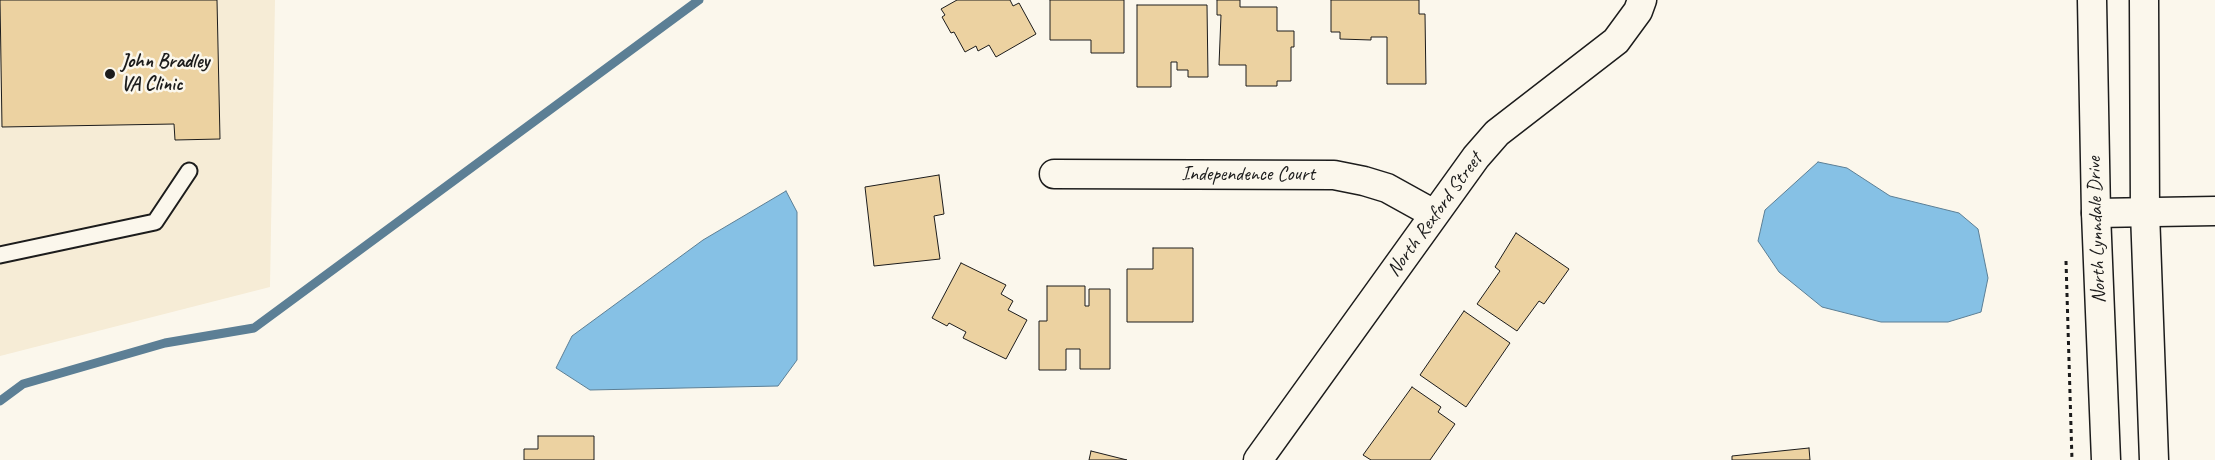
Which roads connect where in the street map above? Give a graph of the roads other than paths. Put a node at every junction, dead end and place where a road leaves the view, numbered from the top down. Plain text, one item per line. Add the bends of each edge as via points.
1 (1642, 0) edge
2 (2092, 0) edge
3 (2144, 0) edge
4 (189, 171) dead end
5 (1054, 174) dead end
6 (2215, 211) edge
7 (2145, 212) junction
8 (2096, 213) junction
9 (1434, 214) junction
10 (0, 255) edge
11 (1258, 460) edge
12 (2106, 460) edge
13 (2154, 460) edge

1 - 9 street, North Rexford Street via 1638,11 1616,41 1497,133
2 - 8 street, North Lynndale Drive
3 - 7 street
4 - 10 lane via 155,222
5 - 9 street, Independence Court via 1334,175 1387,188
6 - 7 street
7 - 8 street
7 - 13 street
8 - 12 street, North Lynndale Drive
9 - 11 street, North Rexford Street

